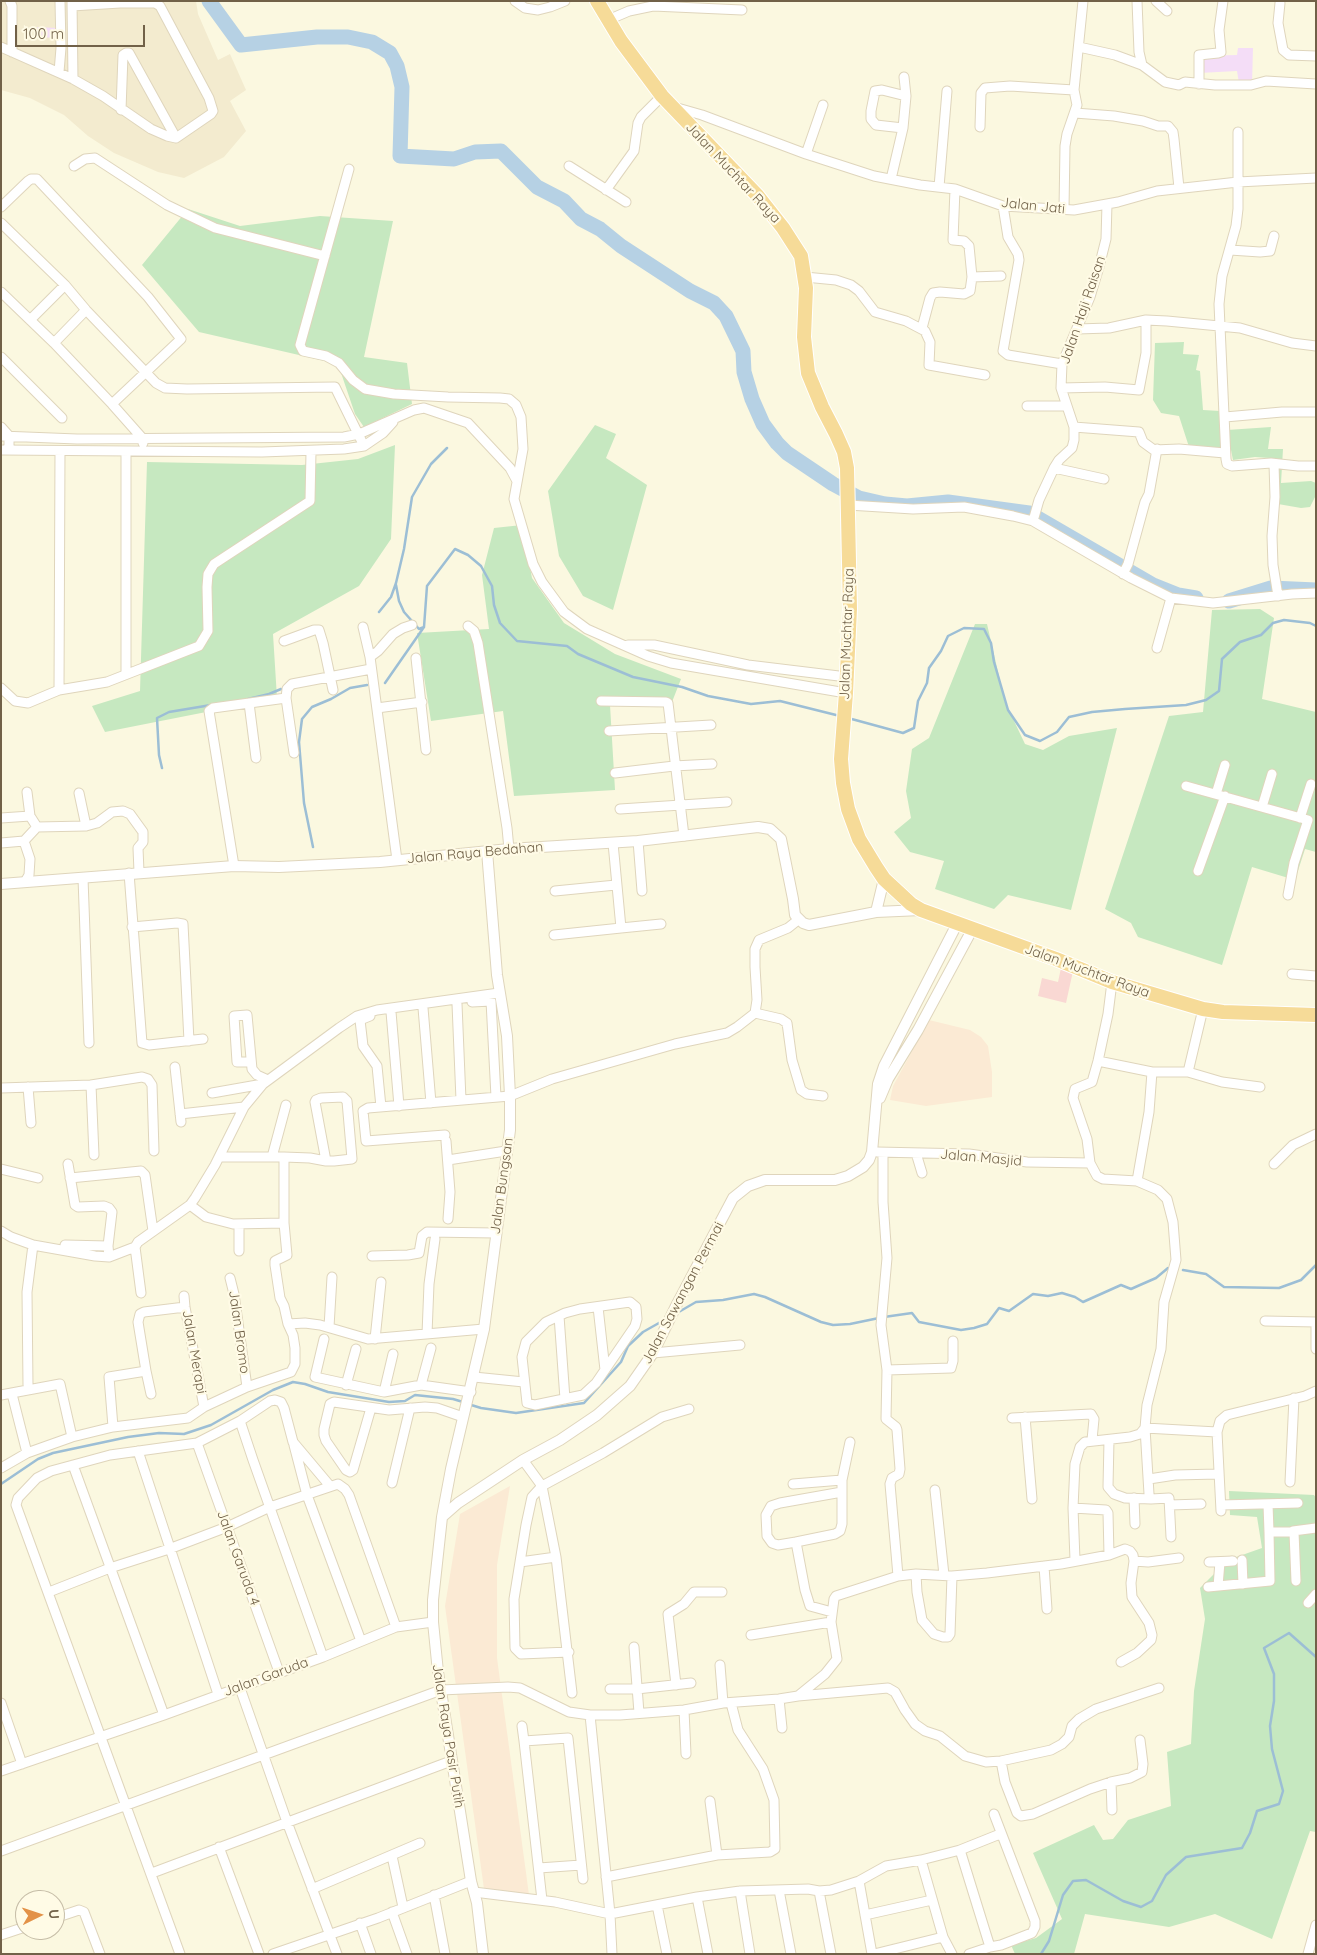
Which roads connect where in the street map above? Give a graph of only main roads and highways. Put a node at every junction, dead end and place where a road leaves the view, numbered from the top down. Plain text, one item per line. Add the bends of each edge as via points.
1 (597, 1) edge
2 (1316, 1015) edge

1 - 2 highway, Jalan Muchtar Raya via 662,96 770,211 797,249 803,264 806,363 815,392 846,460 850,573 841,759 843,782 859,839 884,878 921,910 1112,982 1203,1009

